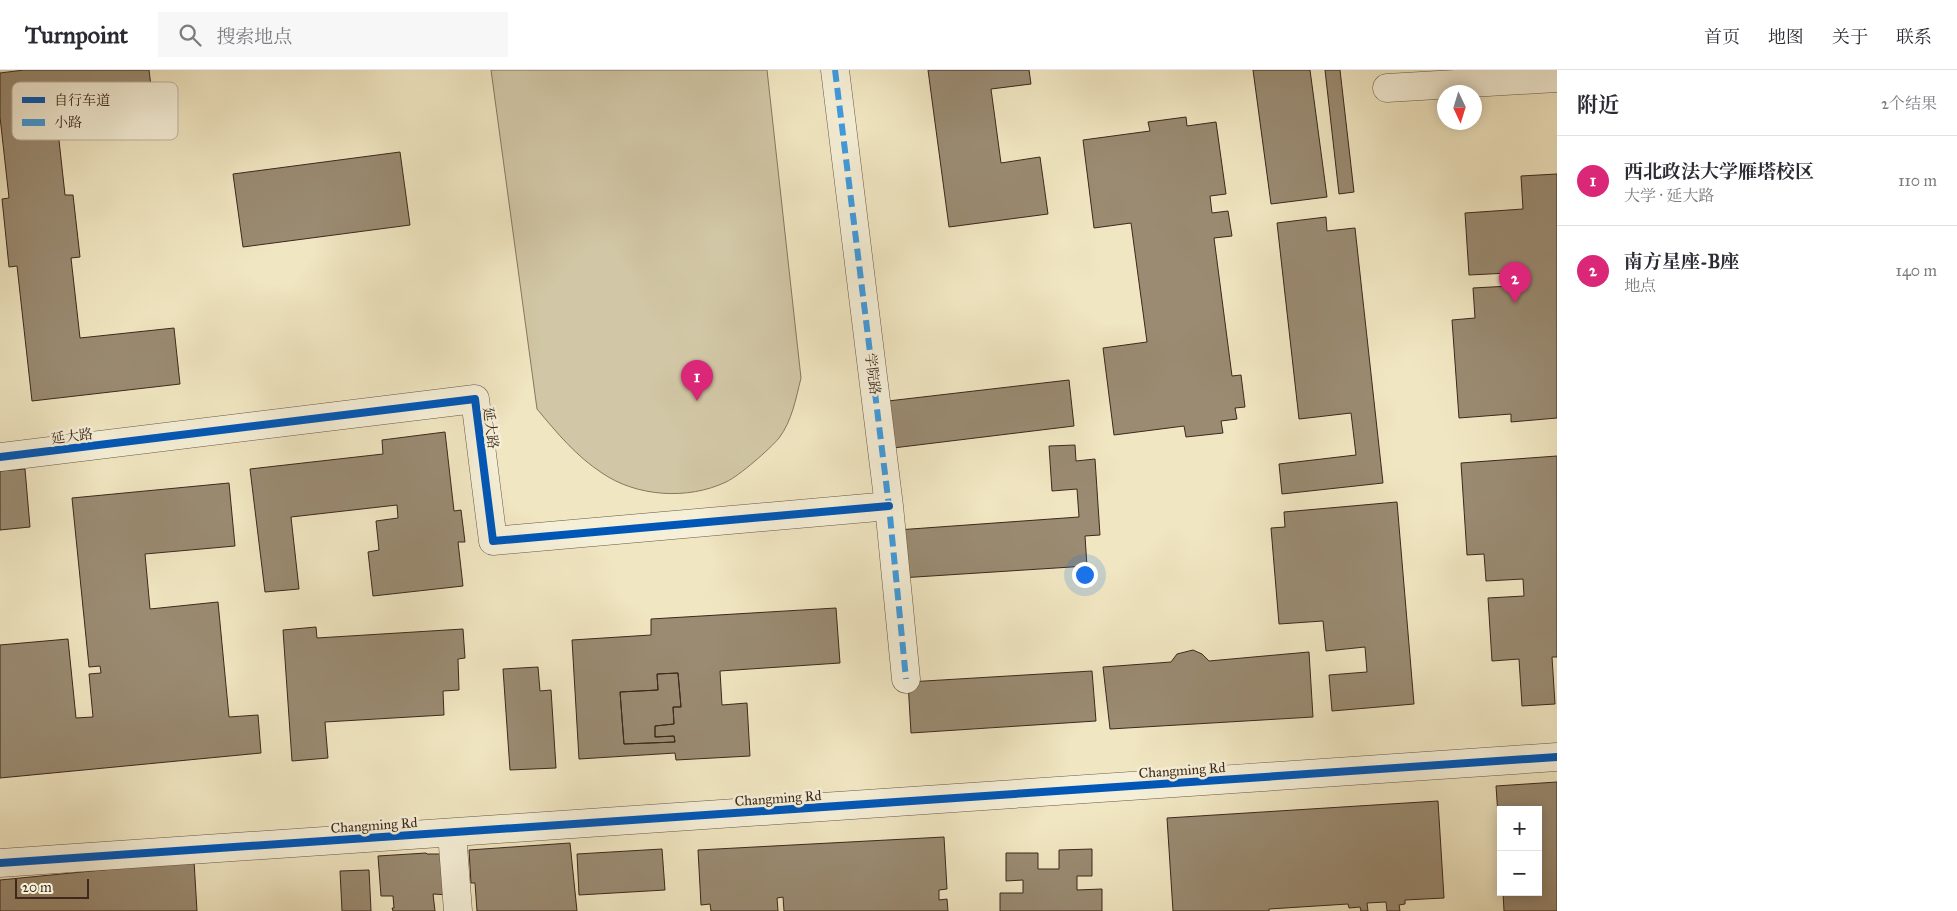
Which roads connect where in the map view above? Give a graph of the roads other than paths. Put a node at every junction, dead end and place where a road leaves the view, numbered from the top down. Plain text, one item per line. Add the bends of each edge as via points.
1 (835, 70) edge
2 (1557, 78) edge
3 (1387, 88) dead end
4 (0, 457) edge
5 (889, 506) junction
6 (906, 680) dead end
7 (1557, 757) edge
8 (452, 833) junction
9 (0, 863) edge
10 (458, 911) edge

1 - 5 street, 学院路
2 - 3 street
4 - 5 street, 延大路 via 475,399 493,541
5 - 6 street, 学院路
7 - 8 street, Changming Rd
8 - 9 street, Changming Rd
8 - 10 street

